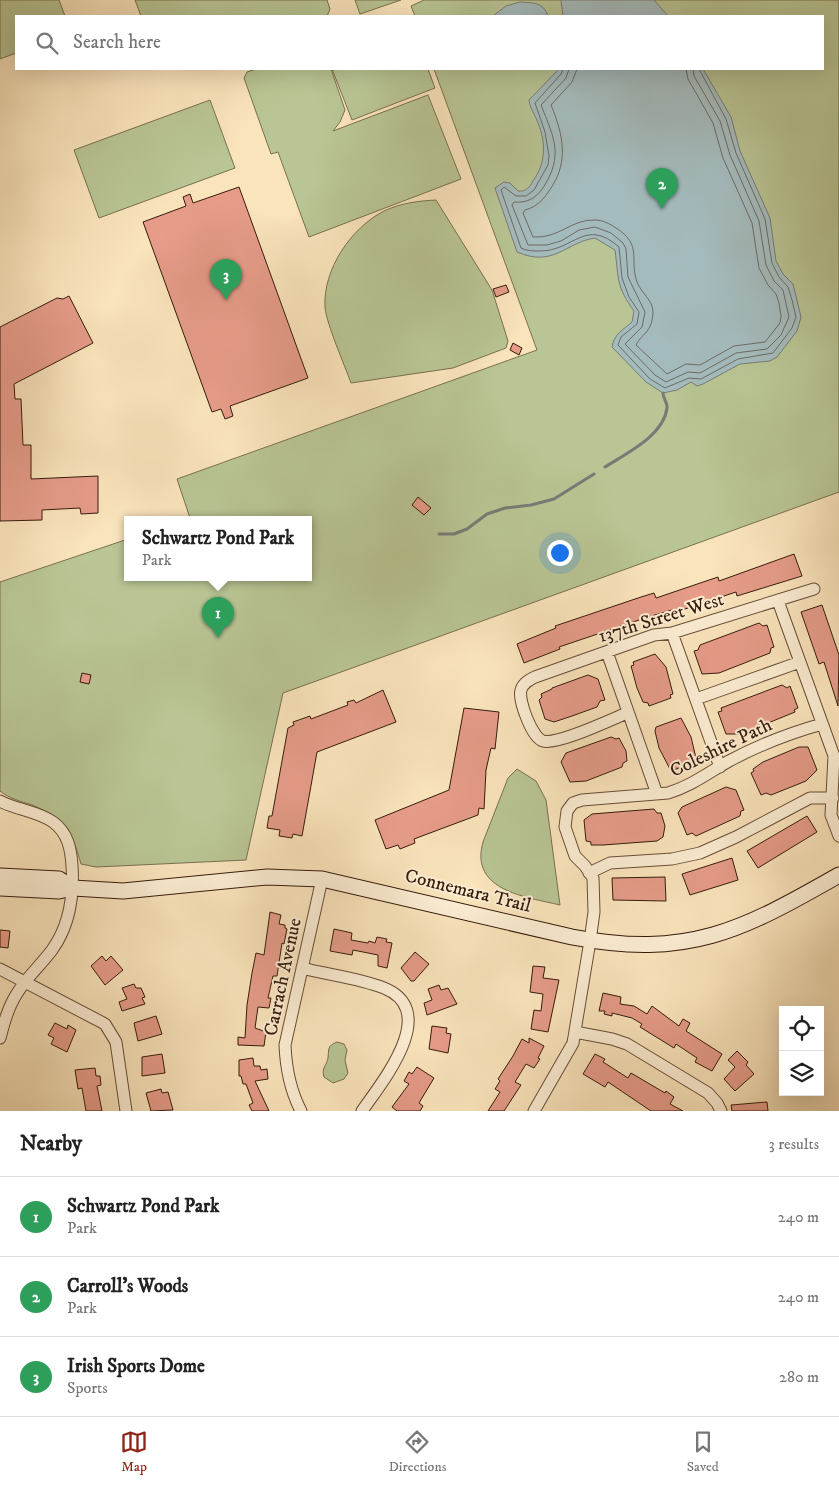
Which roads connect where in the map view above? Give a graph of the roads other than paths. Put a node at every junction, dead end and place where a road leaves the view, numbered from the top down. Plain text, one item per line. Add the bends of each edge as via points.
1 (814, 589) dead end
2 (778, 601) junction
3 (672, 633) junction
4 (607, 652) junction
5 (800, 662) junction
6 (696, 699) junction
7 (627, 713) junction
8 (822, 724) junction
9 (720, 767) junction
10 (657, 794) junction
11 (833, 798) junction
12 (0, 801) edge
13 (839, 836) edge
14 (589, 872) junction
15 (839, 875) edge
16 (0, 876) edge
17 (322, 879) junction
18 (0, 888) edge
19 (73, 888) junction
20 (590, 941) junction
21 (302, 968) junction
22 (0, 969) edge
23 (25, 981) junction
24 (575, 1032) junction
25 (0, 1038) edge
26 (126, 1111) edge
27 (301, 1111) edge
28 (362, 1111) edge
29 (534, 1111) edge
30 (721, 1111) edge

1 - 2 street, 137th Street West
2 - 3 street, 137th Street West
2 - 5 street
3 - 4 street, 137th Street West via 654,635
3 - 6 street
4 - 7 street
4 - 7 street, 137th Street West via 527,681 520,696 534,736 540,740 556,741
5 - 6 street
5 - 8 street
6 - 9 street
7 - 10 street
8 - 9 street, Coleshire Path via 774,740
8 - 11 street via 834,756
9 - 10 street, Coleshire Path via 688,786
10 - 14 street, Coleshire Path via 594,798 573,803 567,811 566,832 574,856
11 - 13 street via 832,815
11 - 14 street via 810,798 700,852 672,860 610,863
12 - 19 street via 39,815 64,832 72,855
14 - 20 street, Coleshire Path via 593,878 594,895
15 - 20 street, Connemara Trail via 765,916 711,937 651,945
16 - 19 street, Connemara Trail via 59,879
17 - 19 street, Connemara Trail via 267,877 123,891
17 - 20 street, Connemara Trail
17 - 21 street, Carrach Avenue
18 - 19 street, Connemara Trail via 59,891
19 - 23 street via 60,938
20 - 24 street, Coleshire Path
21 - 27 street, Carrach Avenue via 285,1045 287,1072
21 - 28 street via 383,988 396,995 405,1006 409,1022 406,1038
22 - 23 street
23 - 25 street via 10,1006
23 - 26 street via 91,1015 110,1029 118,1050
24 - 29 street, Coleshire Path via 569,1053
24 - 30 street via 627,1044 708,1093

